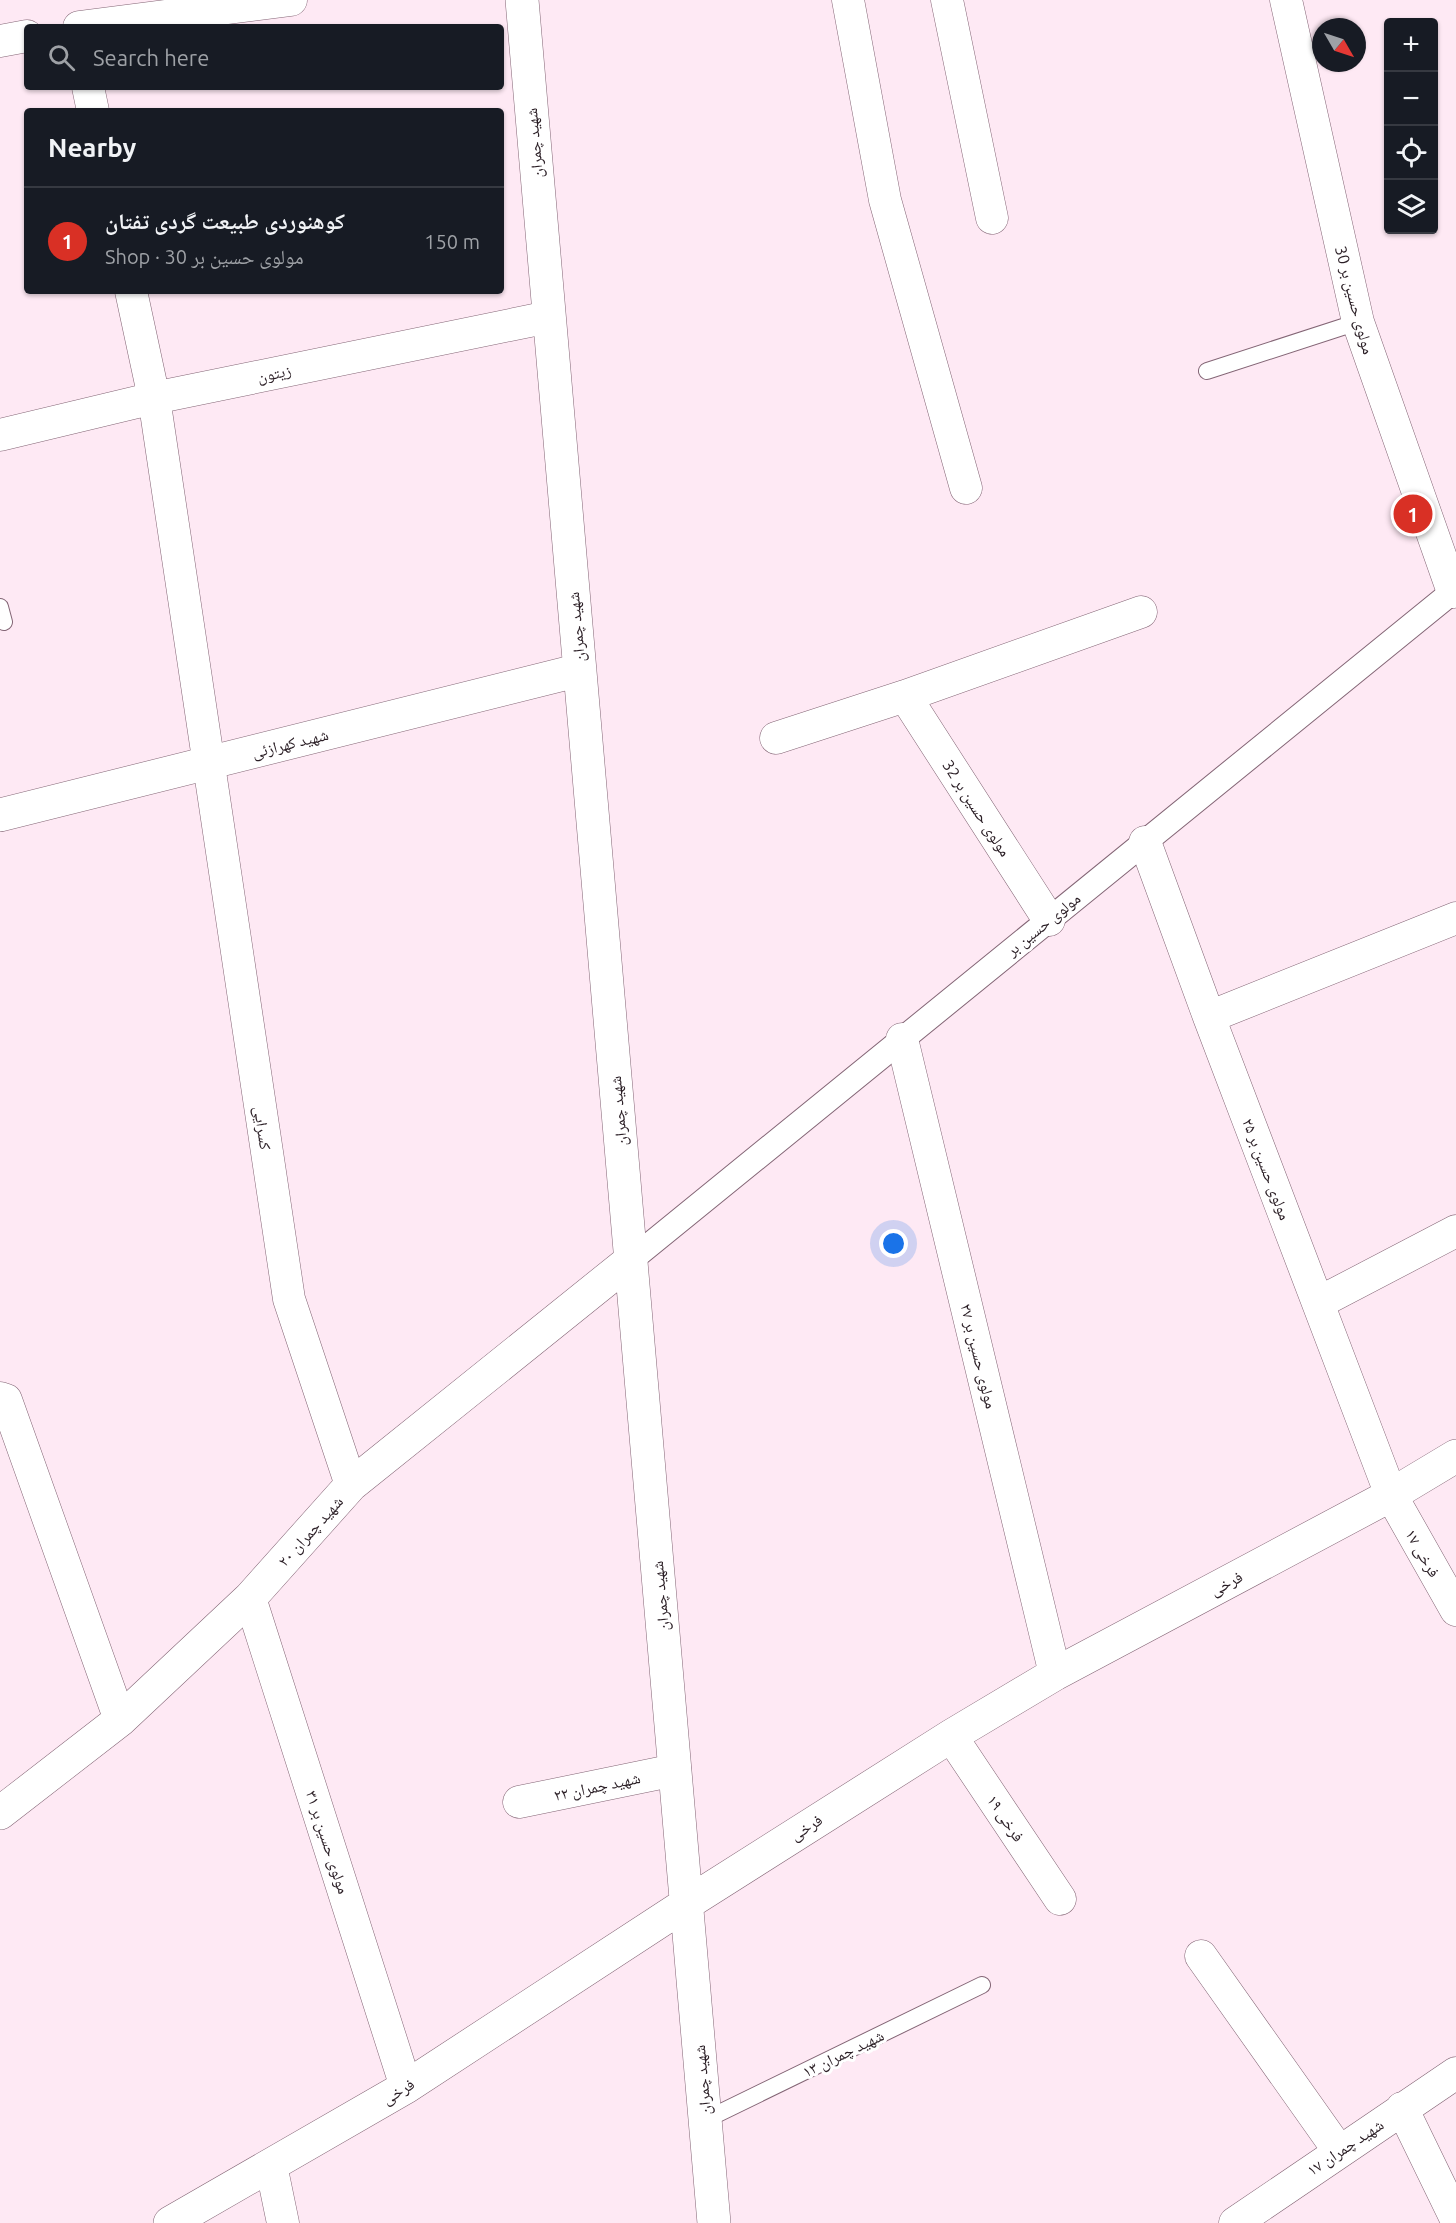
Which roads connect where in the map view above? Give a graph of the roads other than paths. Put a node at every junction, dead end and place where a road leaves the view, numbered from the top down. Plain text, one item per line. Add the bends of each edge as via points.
1 (291, 0) edge
2 (522, 0) edge
3 (848, 0) edge
4 (947, 0) edge
5 (1286, 0) edge
6 (103, 24) edge
7 (24, 37) edge
8 (0, 41) edge
9 (89, 90) edge
10 (92, 108) edge
11 (992, 218) dead end
12 (132, 294) edge
13 (549, 317) junction
14 (1358, 322) junction
15 (1207, 370) dead end
16 (154, 398) junction
17 (0, 435) edge
18 (966, 488) dead end
19 (1455, 590) edge
20 (1141, 612) dead end
21 (580, 670) junction
22 (905, 696) junction
23 (776, 738) dead end
24 (209, 763) junction
25 (0, 815) edge
26 (1145, 842) junction
27 (1456, 918) edge
28 (1049, 920) junction
29 (1209, 1017) junction
30 (902, 1039) junction
31 (1456, 1232) edge
32 (631, 1260) junction
33 (1318, 1303) junction
34 (0, 1398) edge
35 (1456, 1456) edge
36 (351, 1485) junction
37 (1390, 1495) junction
38 (250, 1598) junction
39 (1456, 1610) edge
40 (1055, 1674) junction
41 (120, 1720) junction
42 (951, 1736) junction
43 (675, 1770) junction
44 (519, 1802) dead end
45 (0, 1813) edge
46 (1060, 1899) dead end
47 (686, 1904) junction
48 (1201, 1956) dead end
49 (982, 1985) dead end
50 (1456, 2073) edge
51 (406, 2087) junction
52 (1402, 2108) junction
53 (705, 2120) junction
54 (1339, 2151) junction
55 (271, 2165) junction
56 (1456, 2219) edge
57 (170, 2223) edge
58 (283, 2223) edge
59 (714, 2223) edge
60 (1235, 2223) edge

1 - 6 street
2 - 13 street, شهید چمران
3 - 18 street via 885,200
4 - 11 street
5 - 14 street, مولوی حسین بر 30
7 - 8 street
9 - 10 street
12 - 16 street, کسرایی
13 - 16 street, زیتون
13 - 21 street, شهید چمران
14 - 15 lane
14 - 19 street, مولوی حسین بر 30
16 - 17 street, زیتون
16 - 24 street, کسرایی
19 - 26 street, مولوی حسین بر
20 - 22 street
21 - 24 street, شهید کهرازئی
21 - 32 street, شهید چمران
22 - 23 street
22 - 28 street, مولوی حسین بر 32
24 - 25 street, شهید کهرازئی
24 - 36 street, کسرایی via 289,1299
26 - 28 street, مولوی حسین بر
26 - 29 street, مولوی حسین بر ۲۵
27 - 29 street
28 - 30 street, مولوی حسین بر
29 - 33 street, مولوی حسین بر ۲۵
30 - 32 street, مولوی حسین بر
30 - 40 street, مولوی حسین بر ۲۷
31 - 33 street
32 - 36 street, شهید چمران ۲۰
32 - 43 street, شهید چمران
33 - 37 street, مولوی حسین بر ۲۵
34 - 41 street via 6,1400
35 - 37 street, فرخی
36 - 38 street, شهید چمران ۲۰
37 - 39 street, فرخی ۱۷
37 - 40 street, فرخی
38 - 41 street, شهید چمران ۲۰
38 - 51 street, مولوی حسین بر ۳۱
40 - 42 street, فرخی
41 - 45 street, شهید چمران ۲۰
42 - 46 street, فرخی ۱۹
42 - 47 street, فرخی
43 - 44 street, شهید چمران ۲۲
43 - 47 street, شهید چمران
47 - 51 street, فرخی
47 - 53 street, شهید چمران
48 - 54 street
49 - 53 lane, شهید چمران ۱۳
50 - 52 street, شهید چمران ۱۷
51 - 55 street, فرخی
52 - 54 street, شهید چمران ۱۷
52 - 56 street
53 - 59 street, شهید چمران
54 - 60 street, شهید چمران ۱۷
55 - 57 street, فرخی
55 - 58 street

